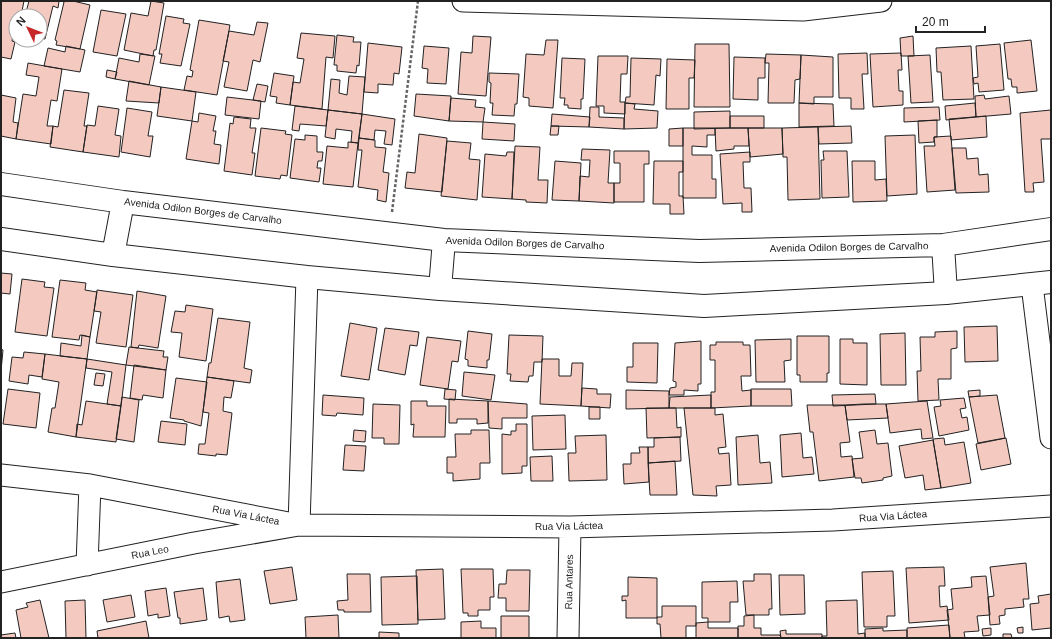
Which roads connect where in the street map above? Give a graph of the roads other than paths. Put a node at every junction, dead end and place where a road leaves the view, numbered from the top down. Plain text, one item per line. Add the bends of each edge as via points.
1 (463, 1) edge
2 (881, 1) edge
3 (1, 184) edge
4 (124, 202) junction
5 (1051, 229) edge
6 (1, 239) edge
7 (444, 240) junction
8 (943, 245) junction
9 (113, 255) junction
10 (307, 277) junction
11 (1041, 283) edge
12 (440, 290) junction
13 (946, 293) junction
14 (1051, 438) edge
15 (1, 475) edge
16 (90, 485) junction
17 (1051, 506) edge
18 (299, 525) junction
19 (570, 527) junction
20 (87, 565) junction
21 (1, 582) edge
22 (568, 638) edge

1 - 2 street via 803,10
3 - 4 street, Avenida Odilon Borges de Carvalho
4 - 7 street, Avenida Odilon Borges de Carvalho
4 - 9 street
5 - 8 street, Avenida Odilon Borges de Carvalho
6 - 9 street
7 - 8 street, Avenida Odilon Borges de Carvalho via 699,251
7 - 12 street
8 - 13 street
9 - 10 street
10 - 12 street
10 - 18 street
11 - 13 street
11 - 14 street
12 - 13 street via 704,306
15 - 16 street, Rua Via Láctea
16 - 18 street, Rua Via Láctea
16 - 20 street
17 - 19 street, Rua Via Láctea via 833,520
18 - 19 street, Rua Via Láctea
18 - 20 street, Rua Leo
19 - 22 street, Rua Antares
20 - 21 street, Rua Leo

